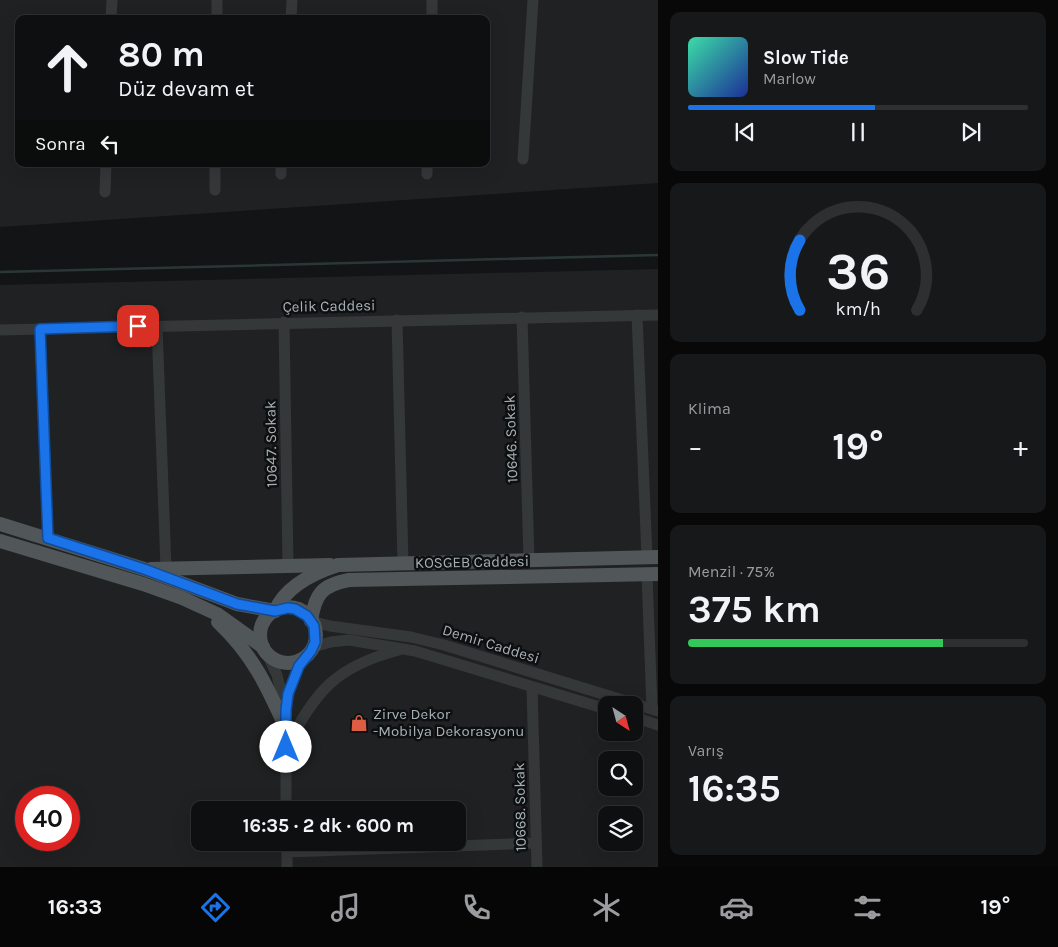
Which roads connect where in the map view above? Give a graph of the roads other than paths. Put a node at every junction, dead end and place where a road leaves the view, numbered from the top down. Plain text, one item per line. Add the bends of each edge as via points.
1 (112, 0) edge
2 (218, 0) edge
3 (292, 0) edge
4 (432, 0) edge
5 (533, 0) edge
6 (111, 15) edge
7 (217, 15) edge
8 (291, 15) edge
9 (432, 15) edge
10 (523, 159) dead end
11 (106, 167) edge
12 (215, 167) edge
13 (214, 190) dead end
14 (104, 192) dead end
15 (658, 314) edge
16 (637, 315) junction
17 (522, 317) junction
18 (397, 320) junction
19 (284, 322) junction
20 (157, 326) junction
21 (40, 329) junction
22 (0, 330) edge
23 (0, 524) edge
24 (48, 538) junction
25 (0, 541) edge
26 (652, 557) edge
27 (530, 560) junction
28 (403, 563) junction
29 (288, 565) junction
30 (338, 565) junction
31 (166, 568) junction
32 (144, 569) junction
33 (652, 574) edge
34 (199, 605) junction
35 (275, 611) junction
36 (312, 621) junction
37 (404, 649) junction
38 (265, 650) junction
39 (308, 652) junction
40 (532, 687) junction
41 (598, 707) edge
42 (286, 710) junction
43 (655, 710) edge
44 (643, 720) edge
45 (658, 725) edge
46 (286, 728) junction
47 (286, 747) junction
48 (286, 801) edge
49 (536, 843) junction
50 (466, 844) edge
51 (287, 851) edge
52 (287, 867) edge
53 (537, 867) edge

1 - 6 street
2 - 7 street
3 - 8 street
4 - 9 street
5 - 10 street
11 - 14 street
12 - 13 street
15 - 16 street, Çelik Caddesi
16 - 17 street, Çelik Caddesi
16 - 26 street
17 - 18 street, Çelik Caddesi
17 - 27 street, 10646. Sokak
18 - 19 street, Çelik Caddesi
18 - 28 street
19 - 20 street, Çelik Caddesi
19 - 29 street, 10647. Sokak
20 - 21 street, Çelik Caddesi
20 - 31 street
21 - 22 street, Çelik Caddesi
21 - 24 street
23 - 24 main road, KOSGEB Caddesi
24 - 32 main road, KOSGEB Caddesi
25 - 34 main road via 150,586
26 - 27 main road, KOSGEB Caddesi
27 - 28 main road, KOSGEB Caddesi
28 - 30 main road, KOSGEB Caddesi
29 - 30 main road, KOSGEB Caddesi
29 - 31 main road, KOSGEB Caddesi
30 - 35 main road, KOSGEB Caddesi via 298,584
31 - 32 main road, KOSGEB Caddesi
32 - 35 main road, KOSGEB Caddesi via 237,604
33 - 36 main road, KOSGEB Caddesi via 349,580 322,590 313,605
33 - 43 street
34 - 38 main road via 224,618
34 - 46 main road via 232,635 254,663
35 - 36 main road via 295,609
35 - 38 main road via 262,627 260,637
36 - 39 main road via 316,636
36 - 43 street, Demir Caddesi via 444,645
37 - 39 street, Demir Caddesi via 349,640 331,642
37 - 40 street, Demir Caddesi
37 - 47 street via 361,662 337,676 318,695
38 - 39 main road via 274,659 284,662 295,662
38 - 42 street via 277,675
39 - 42 street via 293,680
40 - 41 street, Demir Caddesi
40 - 49 street, 10668. Sokak
42 - 46 street
44 - 45 street
46 - 47 street
47 - 48 street
49 - 50 street
49 - 53 street, 10668. Sokak
51 - 52 street

